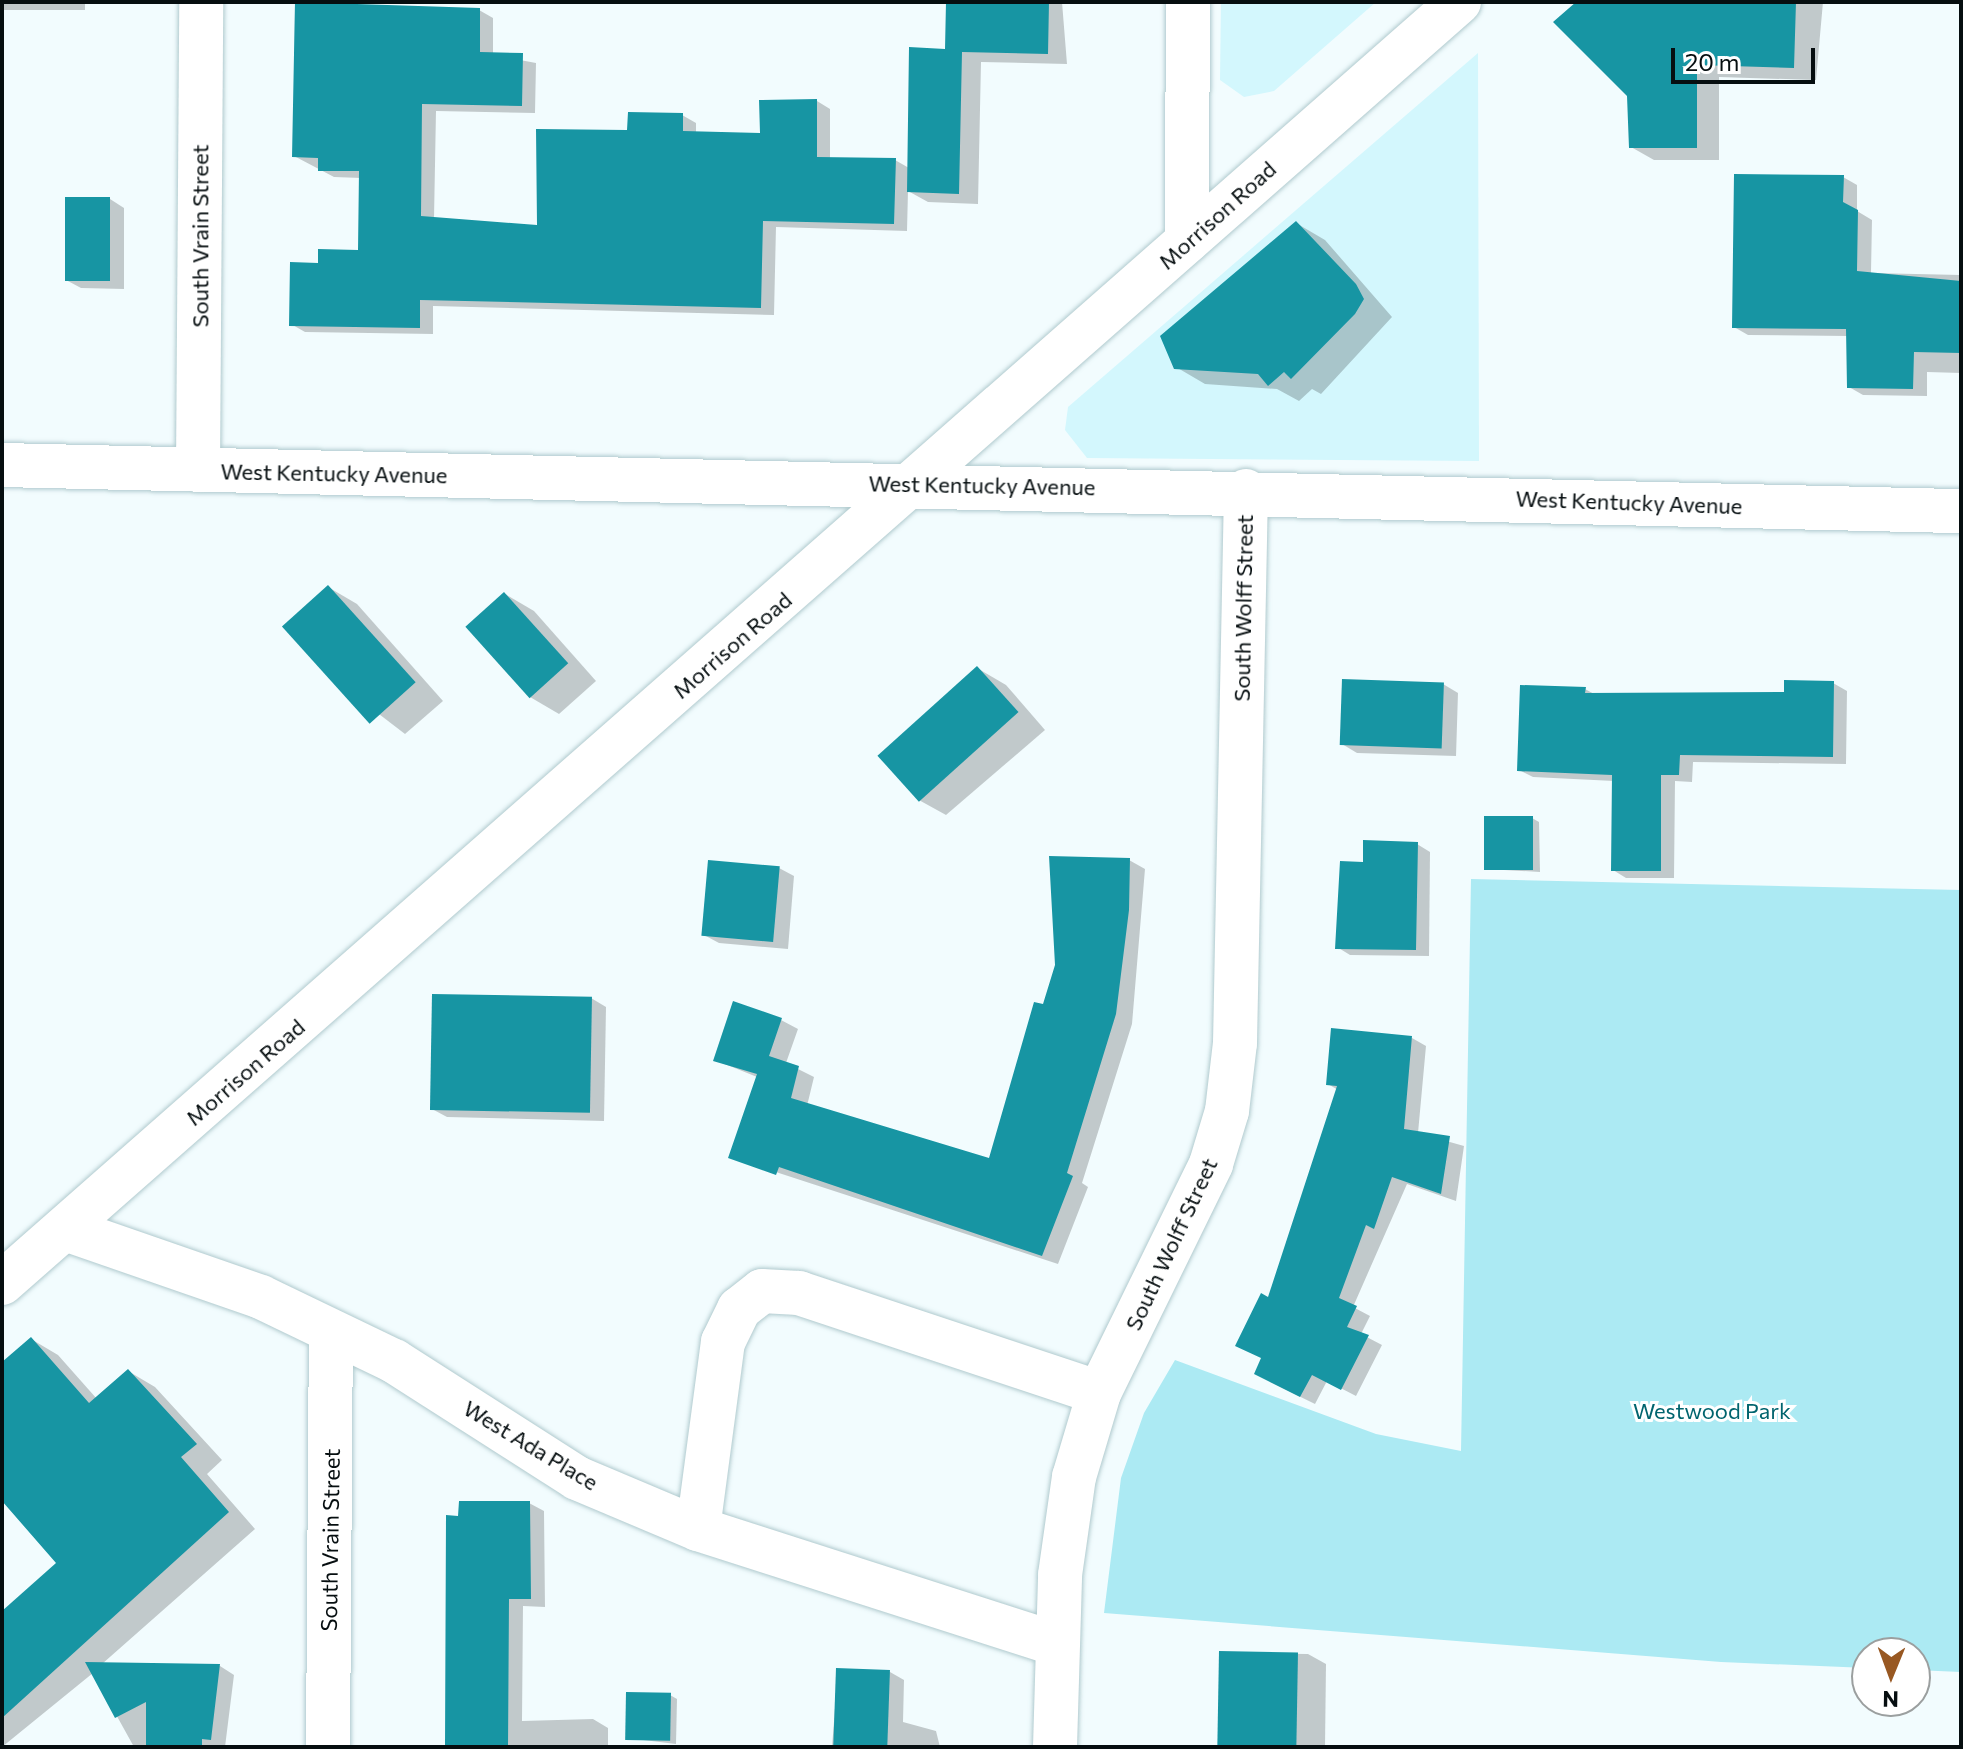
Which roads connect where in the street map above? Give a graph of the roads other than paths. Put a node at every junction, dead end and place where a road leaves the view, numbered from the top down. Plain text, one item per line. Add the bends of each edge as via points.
1 (201, 2) edge
2 (1188, 2) edge
3 (1459, 2) edge
4 (1187, 241) junction
5 (2, 465) edge
6 (198, 470) junction
7 (918, 484) junction
8 (1246, 491) junction
9 (1961, 511) edge
10 (65, 1229) junction
11 (2, 1283) edge
12 (331, 1332) junction
13 (1099, 1393) junction
14 (698, 1529) junction
15 (1056, 1644) junction
16 (328, 1747) edge
17 (1055, 1747) edge

1 - 6 street, South Vrain Street
2 - 4 street
3 - 4 street, Morrison Road
4 - 7 street, Morrison Road
5 - 6 street, West Kentucky Avenue
6 - 7 street, West Kentucky Avenue
7 - 8 street, West Kentucky Avenue
7 - 10 street, Morrison Road
8 - 9 street, West Kentucky Avenue
8 - 13 street, South Wolff Street via 1235,1043 1227,1111 1211,1164
10 - 11 street, Morrison Road
10 - 12 street, West Ada Place via 261,1297
12 - 14 street, West Ada Place via 394,1361 577,1478
12 - 16 street, South Vrain Street
13 - 14 street via 799,1293 762,1291 739,1309 723,1342
13 - 15 street, South Wolff Street via 1064,1531
14 - 15 street, West Ada Place
15 - 17 street, South Wolff Street

